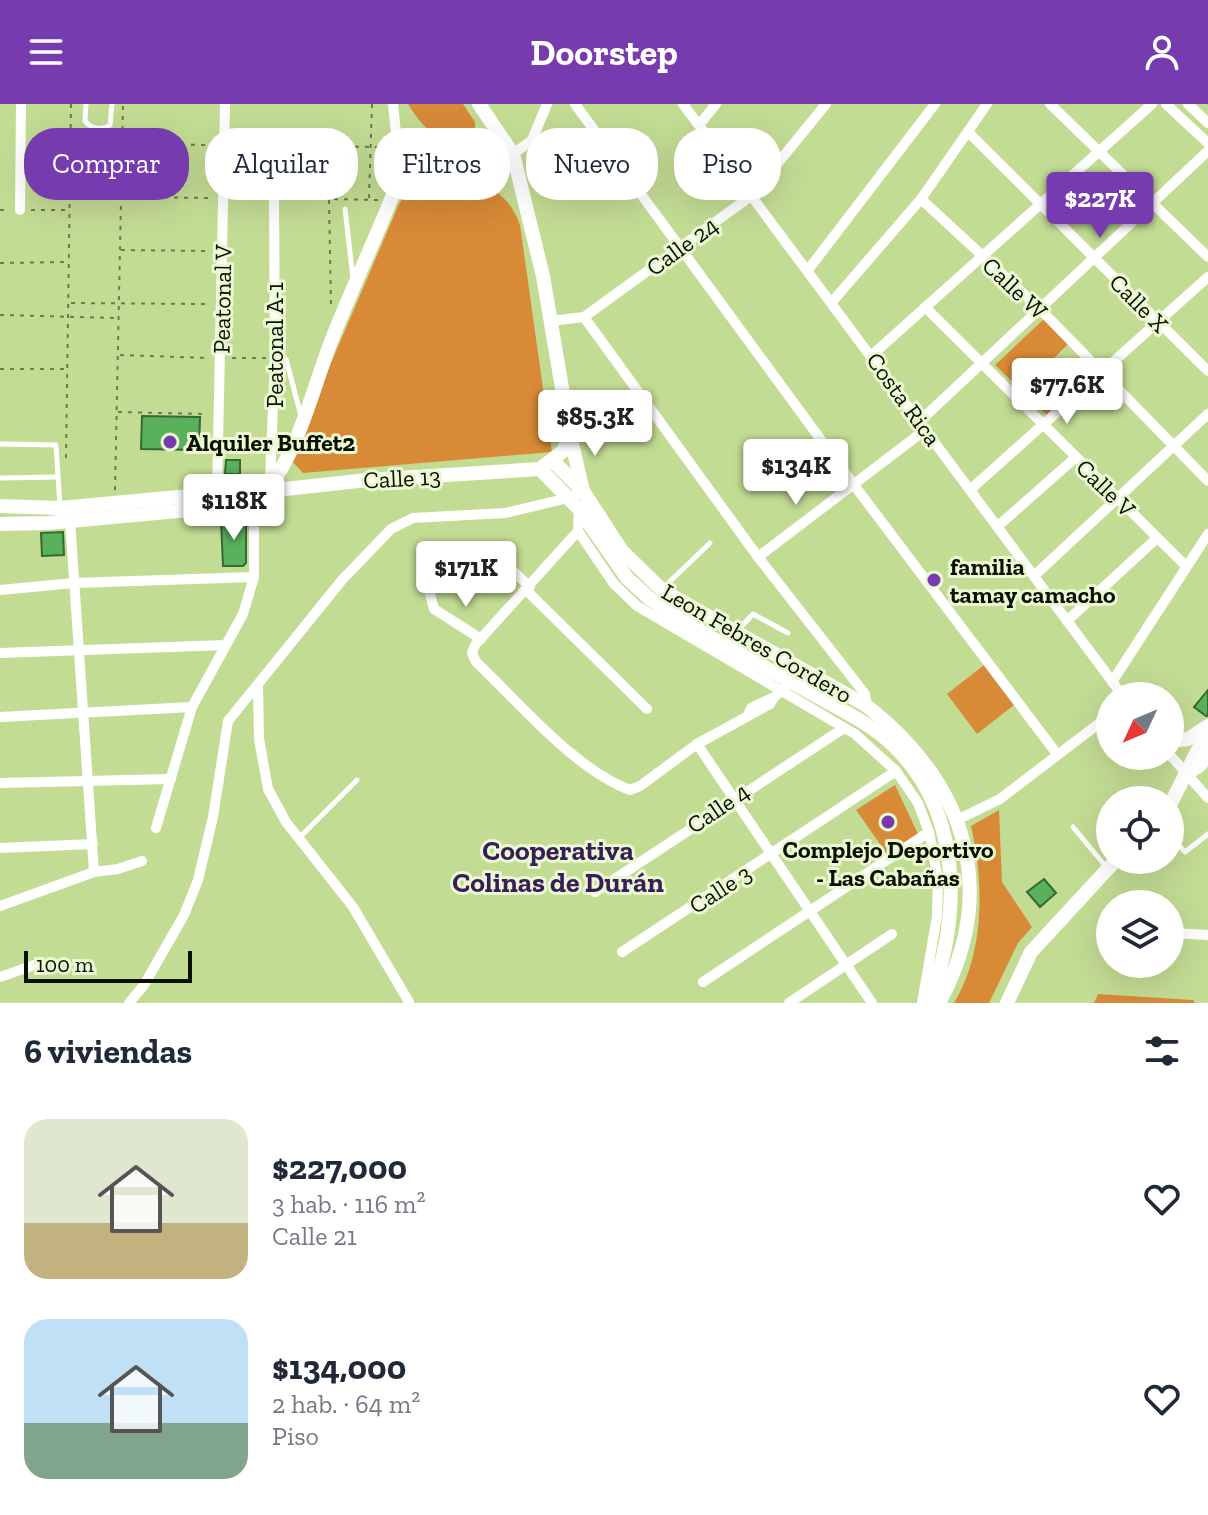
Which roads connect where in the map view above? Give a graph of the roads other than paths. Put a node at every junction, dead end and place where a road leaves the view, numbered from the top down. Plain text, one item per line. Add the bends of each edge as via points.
1 (21, 104) edge
2 (86, 104) edge
3 (112, 104) edge
4 (225, 104) edge
5 (393, 104) edge
6 (479, 104) edge
7 (547, 104) edge
8 (575, 104) edge
9 (683, 104) edge
10 (716, 104) edge
11 (826, 104) edge
12 (935, 104) edge
13 (987, 104) edge
14 (1050, 104) edge
15 (1152, 104) edge
16 (1166, 104) edge
17 (1188, 104) edge
18 (1208, 123) edge
19 (699, 125) junction
20 (395, 128) edge
21 (701, 128) edge
22 (968, 132) junction
23 (1208, 143) edge
24 (1099, 151) junction
25 (1208, 151) edge
26 (510, 154) edge
27 (513, 154) junction
28 (781, 159) edge
29 (921, 199) junction
30 (274, 200) edge
31 (391, 200) edge
32 (746, 200) edge
33 (754, 200) edge
34 (1153, 203) junction
35 (1041, 204) junction
36 (345, 209) dead end
37 (20, 210) road end
38 (680, 248) junction
39 (981, 257) junction
40 (1208, 257) edge
41 (1094, 258) junction
42 (808, 270) junction
43 (1208, 277) edge
44 (354, 287) junction
45 (832, 302) junction
46 (925, 307) junction
47 (1040, 309) junction
48 (584, 317) junction
49 (550, 321) junction
50 (1158, 321) junction
51 (871, 356) junction
52 (280, 359) junction
53 (980, 365) junction
54 (1208, 371) edge
55 (1101, 373) junction
56 (1208, 414) edge
57 (303, 421) junction
58 (923, 425) junction
59 (1042, 425) junction
60 (570, 435) junction
61 (0, 444) edge
62 (1173, 447) junction
63 (1075, 458) junction
64 (547, 465) junction
65 (58, 477) junction
66 (0, 478) edge
67 (1208, 481) edge
68 (854, 485) junction
69 (971, 489) junction
70 (267, 491) junction
71 (583, 491) junction
72 (217, 494) junction
73 (1118, 499) junction
74 (254, 504) junction
75 (574, 504) junction
76 (0, 506) edge
77 (143, 507) junction
78 (65, 514) junction
79 (0, 524) edge
80 (998, 526) junction
81 (578, 531) junction
82 (1208, 534) edge
83 (1157, 538) junction
84 (710, 543) dead end
85 (758, 557) junction
86 (481, 558) dead end
87 (1186, 566) junction
88 (1035, 575) junction
89 (254, 577) junction
90 (74, 583) junction
91 (528, 589) junction
92 (0, 590) edge
93 (662, 590) junction
94 (430, 594) dead end
95 (1067, 621) junction
96 (736, 633) junction
97 (788, 633) dead end
98 (481, 639) junction
99 (226, 645) junction
100 (78, 649) junction
101 (0, 653) edge
102 (802, 670) junction
103 (1112, 682) joint
104 (258, 687) junction
105 (788, 687) junction
106 (867, 706) junction
107 (192, 707) junction
108 (647, 709) dead end
109 (81, 711) junction
110 (0, 717) edge
111 (1096, 725) edge
112 (844, 728) junction
113 (1208, 728) edge
114 (1184, 739) edge
115 (697, 744) junction
116 (1208, 752) edge
117 (1057, 754) junction
118 (1183, 770) edge
119 (896, 771) junction
120 (1187, 774) junction
121 (171, 779) junction
122 (90, 780) junction
123 (357, 780) dead end
124 (0, 783) edge
125 (1180, 786) edge
126 (1208, 798) edge
127 (732, 799) junction
128 (959, 819) junction
129 (1073, 827) dead end
130 (156, 828) dead end
131 (929, 832) junction
132 (1208, 834) edge
133 (299, 839) junction
134 (93, 844) junction
135 (0, 848) edge
136 (1096, 849) edge
137 (1184, 851) edge
138 (771, 855) junction
139 (142, 861) dead end
140 (94, 872) junction
141 (1103, 874) edge
142 (595, 892) dead end
143 (0, 906) edge
144 (809, 913) junction
145 (892, 934) dead end
146 (1184, 934) edge
147 (1208, 935) edge
148 (622, 952) dead end
149 (40, 963) dead end
150 (846, 966) junction
151 (947, 974) junction
152 (0, 977) edge
153 (703, 982) dead end
154 (144, 985) junction
155 (409, 1002) edge
156 (129, 1003) edge
157 (140, 1003) edge
158 (789, 1003) edge
159 (872, 1003) edge
160 (925, 1003) edge
161 (939, 1003) edge
162 (1007, 1003) edge

1 - 37 street
2 - 3 lane via 85,121 102,129 110,125
4 - 72 street, Peatonal V
5 - 20 street
6 - 27 street
7 - 27 street via 532,140
8 - 38 street
9 - 19 street, Costa Rica
10 - 19 street
11 - 28 street, Calle 24
12 - 42 street
13 - 22 street
14 - 24 street
15 - 24 street
16 - 23 street
17 - 18 street
19 - 21 street, Costa Rica
22 - 29 street
22 - 35 street, Calle X
24 - 34 street
24 - 35 street
25 - 34 street
26 - 27 street
27 - 49 street
29 - 39 street, Calle W
29 - 45 street
30 - 52 street, Peatonal A-1
31 - 44 street
32 - 38 street, Calle 24
33 - 42 street, Costa Rica
34 - 40 street
34 - 41 street
35 - 39 street
35 - 41 street, Calle X
36 - 44 lane
38 - 48 street, Calle 24
38 - 68 street
39 - 46 street
39 - 47 street, Calle W
41 - 47 street
41 - 50 street, Calle X
42 - 45 street, Costa Rica
43 - 50 street
44 - 57 street
45 - 51 street, Costa Rica
46 - 51 street
46 - 53 street, Calle V
47 - 53 street
47 - 55 street, Calle W
48 - 49 street, Calle 24
48 - 85 street
49 - 60 street
50 - 54 street, Calle X
50 - 55 street
51 - 58 street, Costa Rica
52 - 57 lane
52 - 70 street, Peatonal A-1
53 - 58 street
53 - 59 street, Calle V
55 - 59 street
55 - 62 street, Calle W
56 - 62 street
57 - 70 street
58 - 68 street
58 - 69 street, Costa Rica
59 - 63 street, Calle V
59 - 69 street
60 - 64 street via 563,451
60 - 71 street
61 - 65 lane via 56,445
62 - 67 street, Calle W
62 - 73 street
63 - 73 street, Calle V
63 - 80 street
64 - 70 street, Calle 13
64 - 71 street, Leon Febres Cordero
64 - 75 street, Leon Febres Cordero
65 - 66 lane
65 - 78 lane
68 - 85 street
68 - 117 street
69 - 80 street, Costa Rica
70 - 74 street
71 - 75 street
71 - 93 street, Leon Febres Cordero via 622,551
72 - 74 street
72 - 77 street
73 - 83 street, Calle V
73 - 88 street
74 - 77 street
74 - 89 street
75 - 81 street
75 - 104 street via 413,518 391,529 342,580
75 - 105 street, Leon Febres Cordero via 627,578 650,599
76 - 78 street
77 - 78 street
77 - 78 street via 115,503
78 - 79 street
78 - 90 street
80 - 88 street, Costa Rica
81 - 91 street
81 - 105 street via 614,584 637,606
82 - 87 street
83 - 87 street, Calle V
83 - 95 street
84 - 93 lane
85 - 106 street via 859,685
86 - 91 street via 504,562
87 - 103 street
88 - 95 street, Costa Rica
89 - 90 street
89 - 99 street
90 - 92 street
90 - 100 street
91 - 98 street
91 - 108 street
93 - 96 street, Leon Febres Cordero
94 - 98 street via 434,609
95 - 103 street, Costa Rica
96 - 97 lane via 753,614
96 - 102 street, Leon Febres Cordero
98 - 115 street via 472,653 476,662 574,754 630,790
99 - 100 street
99 - 107 street
100 - 101 street
100 - 109 street
102 - 105 street
102 - 106 street, Leon Febres Cordero
104 - 133 street via 259,739 268,789
104 - 154 street via 228,721 198,880
105 - 112 street
105 - 115 street via 770,704
105 - 151 street, Leon Febres Cordero via 869,726 894,745 931,799 950,864
106 - 128 street, Leon Febres Cordero via 920,754
107 - 109 street
107 - 121 street
109 - 110 street
109 - 122 street
111 - 117 street
112 - 119 street
112 - 127 street, Calle 4
113 - 114 street
113 - 120 street
115 - 127 street
116 - 120 street
117 - 128 street via 1000,799
118 - 120 street
119 - 131 street via 918,803
119 - 138 street, Calle 3
120 - 125 street
120 - 126 street
121 - 122 street
121 - 130 street
122 - 124 street
122 - 134 street
123 - 133 lane
127 - 138 street
127 - 142 street, Calle 4
128 - 151 street, Leon Febres Cordero via 968,872 967,909 962,953
129 - 136 lane
131 - 144 street
131 - 160 street via 938,879
132 - 137 lane
133 - 155 street via 353,907
134 - 135 street
134 - 140 street
138 - 144 street
138 - 148 street, Calle 3
139 - 140 street
140 - 143 street
141 - 162 street via 1031,952
144 - 150 street
144 - 153 street
145 - 150 street
146 - 147 street
149 - 152 street
150 - 158 street
150 - 159 street
151 - 160 street, Leon Febres Cordero
151 - 161 street, Leon Febres Cordero
154 - 156 street
154 - 157 street

